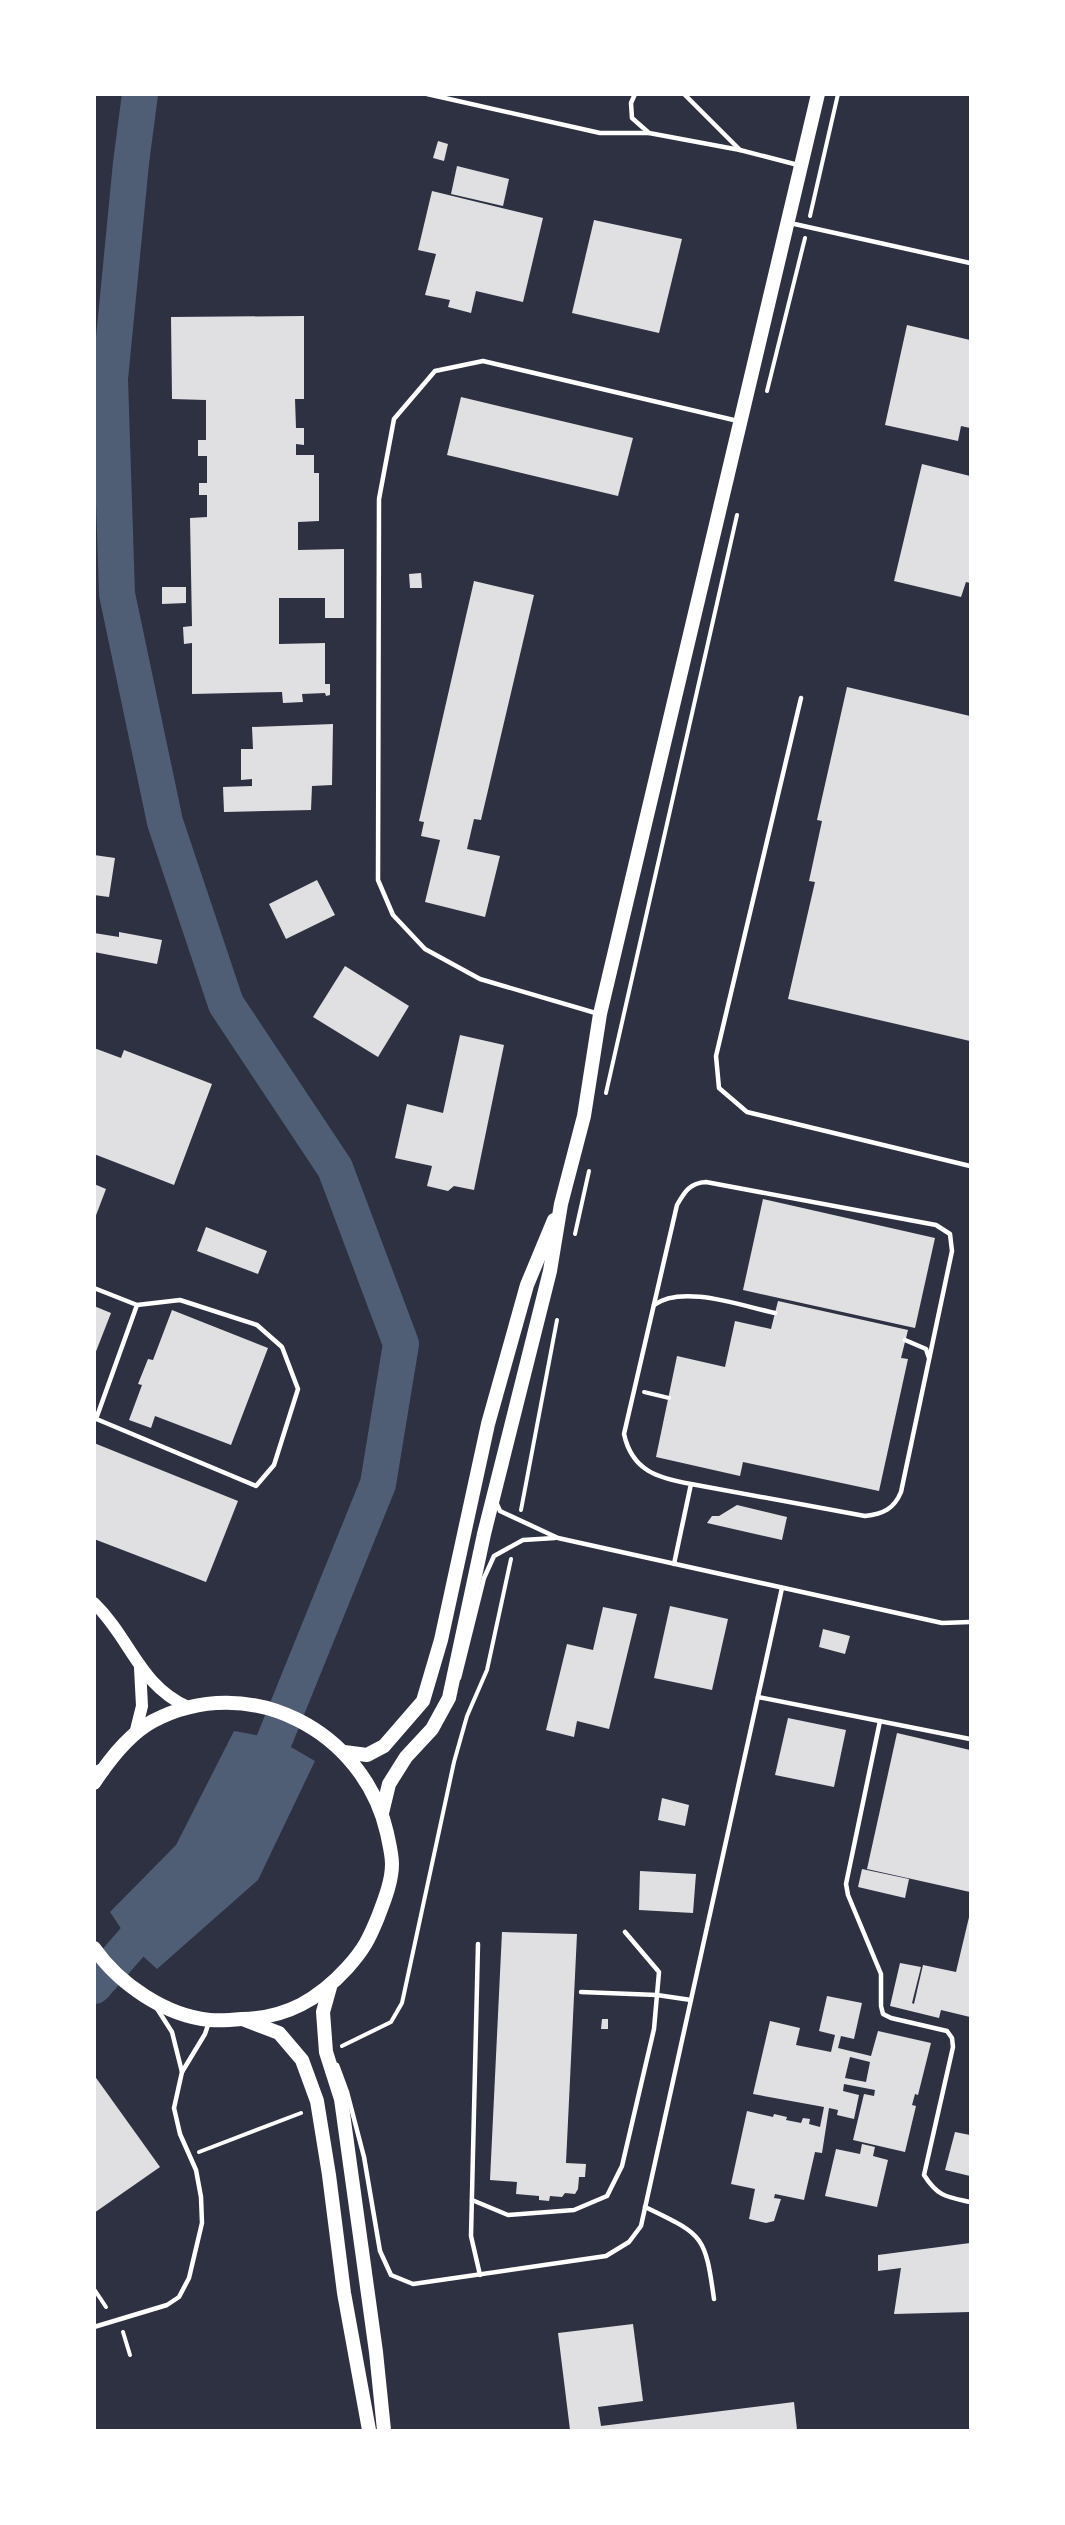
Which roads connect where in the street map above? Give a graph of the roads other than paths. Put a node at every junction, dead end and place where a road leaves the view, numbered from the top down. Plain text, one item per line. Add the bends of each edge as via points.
1 (427, 94) edge
2 (635, 94) edge
3 (684, 94) edge
4 (818, 94) edge
5 (649, 133) junction
6 (740, 150) junction
7 (801, 166) junction
8 (788, 222) junction
9 (970, 263) edge
10 (740, 422) junction
11 (801, 698) dead end
12 (600, 1014) junction
13 (970, 1166) edge
14 (561, 1204) junction
15 (94, 1288) edge
16 (137, 1305) junction
17 (654, 1305) junction
18 (775, 1313) dead end
19 (905, 1340) dead end
20 (929, 1358) junction
21 (95, 1419) edge
22 (691, 1484) junction
23 (493, 1497) junction
24 (558, 1538) junction
25 (674, 1564) junction
26 (782, 1588) junction
27 (94, 1603) edge
28 (970, 1622) edge
29 (140, 1666) junction
30 (758, 1697) junction
31 (449, 1698) junction
32 (188, 1707) junction
33 (880, 1721) junction
34 (135, 1734) junction
35 (970, 1739) edge
36 (344, 1752) junction
37 (99, 1772) edge
38 (94, 1783) edge
39 (382, 1813) junction
40 (625, 1932) dead end
41 (478, 1944) dead end
42 (94, 1948) edge
43 (330, 1987) junction
44 (580, 1992) dead end
45 (657, 1995) junction
46 (149, 1997) junction
47 (691, 2000) junction
48 (244, 2019) junction
49 (209, 2020) junction
50 (326, 2052) junction
51 (182, 2072) junction
52 (472, 2200) junction
53 (970, 2202) edge
54 (645, 2207) junction
55 (480, 2275) junction
56 (714, 2299) dead end
57 (94, 2327) edge
58 (369, 2430) edge
59 (384, 2430) edge

1 - 5 lane via 600,133
2 - 5 lane via 630,103 632,118
3 - 6 lane
4 - 7 main road
5 - 6 lane
6 - 7 lane
7 - 8 main road
8 - 9 lane
8 - 10 main road
10 - 12 main road
10 - 12 lane via 483,361 435,371 394,419 379,499 378,880 393,915 425,949 480,979
11 - 13 lane via 716,1056 719,1088 747,1112
12 - 14 main road via 584,1116
14 - 23 main road via 550,1271
14 - 36 main road via 527,1285 488,1424 441,1640 423,1701 384,1746 367,1755
15 - 16 lane
16 - 21 lane
16 - 21 lane via 180,1300 257,1325 282,1347 298,1389 274,1465 256,1486
17 - 18 lane via 692,1295
17 - 20 lane via 677,1205 687,1188 695,1183 936,1225 950,1234 952,1251
17 - 22 lane via 624,1434 627,1447 653,1474
19 - 20 lane via 926,1349
20 - 22 lane via 901,1492 891,1509 865,1516
22 - 25 lane
23 - 24 lane via 500,1511
23 - 31 main road
24 - 25 lane
24 - 31 lane via 523,1540 494,1556 484,1578 462,1670
25 - 26 lane
26 - 28 lane via 942,1623
26 - 30 lane
27 - 29 main road via 116,1627
29 - 32 main road via 163,1693
29 - 34 main road via 142,1706
30 - 33 lane
30 - 47 lane
31 - 39 main road via 432,1729 406,1757 389,1784
32 - 34 main road via 153,1721
32 - 36 main road via 254,1705 280,1711 304,1722
33 - 35 lane
33 - 53 lane via 846,1884 848,1895 881,1974 883,2014 947,2031 952,2038 924,2175 944,2196
34 - 37 main road
36 - 39 main road via 365,1779
37 - 38 main road
39 - 43 main road via 392,1866 386,1897 366,1947
40 - 45 lane via 658,1972
41 - 52 lane
42 - 46 main road via 117,1976
43 - 48 main road via 299,2007 264,2018
43 - 50 main road via 323,2012
44 - 45 lane
45 - 47 lane
45 - 52 lane via 654,2029 622,2166 608,2196 574,2210 508,2215
46 - 49 main road via 178,2012
46 - 51 lane via 172,2032
47 - 54 lane
48 - 49 main road
48 - 58 main road via 279,2033 302,2060 317,2101 344,2293
49 - 51 lane
50 - 55 lane via 334,2059 347,2092 364,2157 380,2251 391,2275 413,2284
50 - 59 main road via 343,2109
51 - 57 lane via 174,2108 180,2134 196,2170 202,2223 189,2278 179,2297 155,2310
52 - 55 lane via 471,2236
54 - 55 lane via 641,2226 629,2242 606,2256
54 - 56 lane via 687,2228 702,2242

